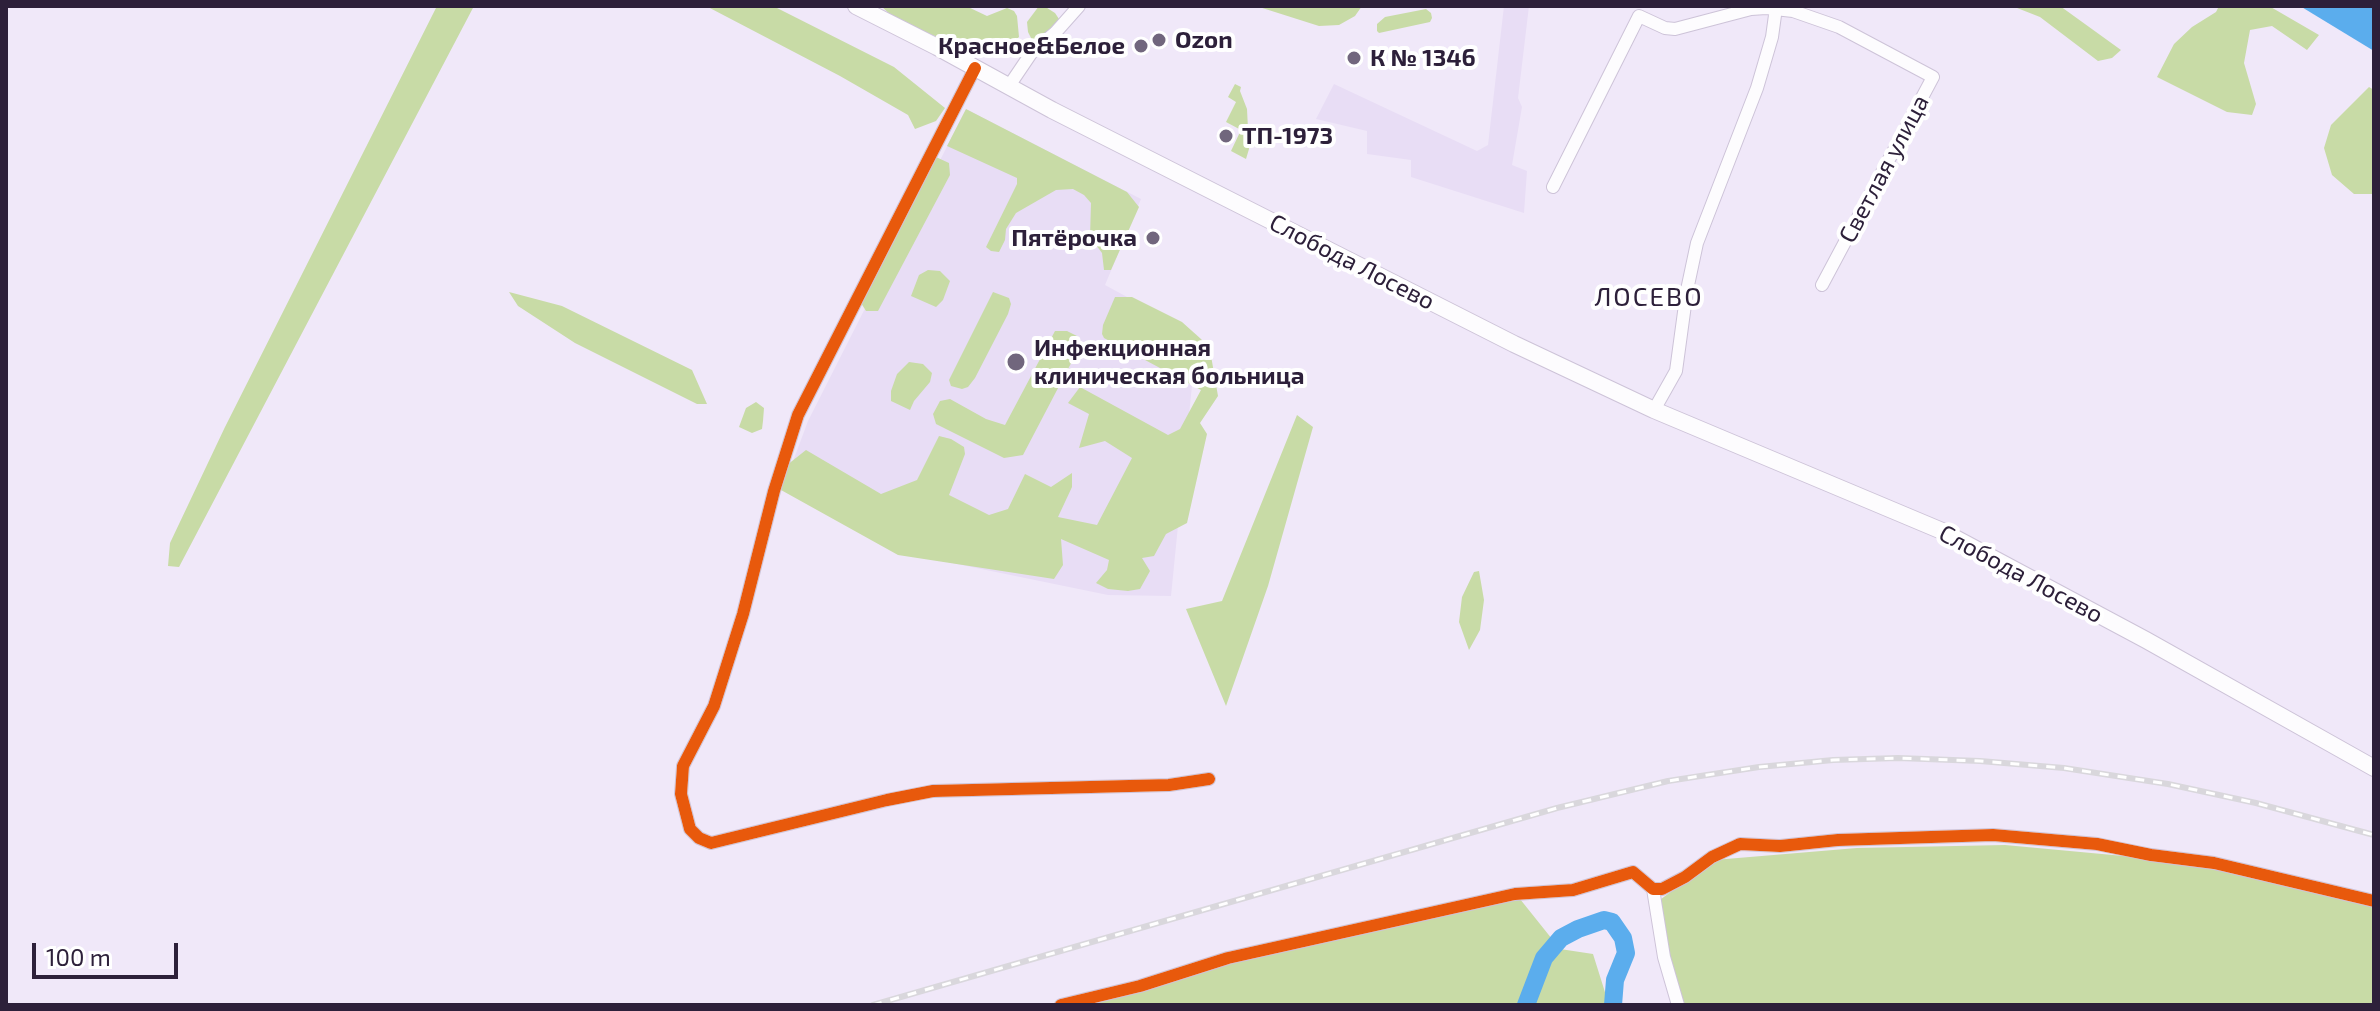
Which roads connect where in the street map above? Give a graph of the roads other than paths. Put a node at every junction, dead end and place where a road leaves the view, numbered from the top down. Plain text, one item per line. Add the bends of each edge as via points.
1 (856, 6) edge
2 (1079, 6) edge
3 (1776, 8) junction
4 (1637, 11) edge
5 (937, 47) junction
6 (1032, 52) junction
7 (975, 68) junction
8 (1009, 86) junction
9 (1553, 187) dead end
10 (1822, 285) dead end
11 (1654, 410) junction
12 (2374, 768) edge
13 (1209, 779) dead end
14 (1653, 889) junction
15 (2374, 901) edge
16 (1061, 1005) edge
17 (1678, 1005) edge

1 - 5 main road, Слобода Лосево
2 - 6 street
3 - 4 street, Светлая улица via 1751,9 1675,29
3 - 10 street, Светлая улица via 1849,32 1933,77
3 - 11 street via 1763,71 1697,243 1676,371
4 - 9 street, Светлая улица
5 - 6 street
5 - 7 main road, Слобода Лосево
6 - 8 street
7 - 8 main road, Слобода Лосево
7 - 13 street via 798,415 714,706 683,766 681,794 690,829 711,843 933,791 1169,785
8 - 11 main road, Слобода Лосево via 1492,334
11 - 12 main road, Слобода Лосево via 1942,531
14 - 15 street via 1668,887 1740,844 1993,835 2097,844 2214,863
14 - 16 street via 1633,872 1573,890 1515,894 1228,958
14 - 17 street

